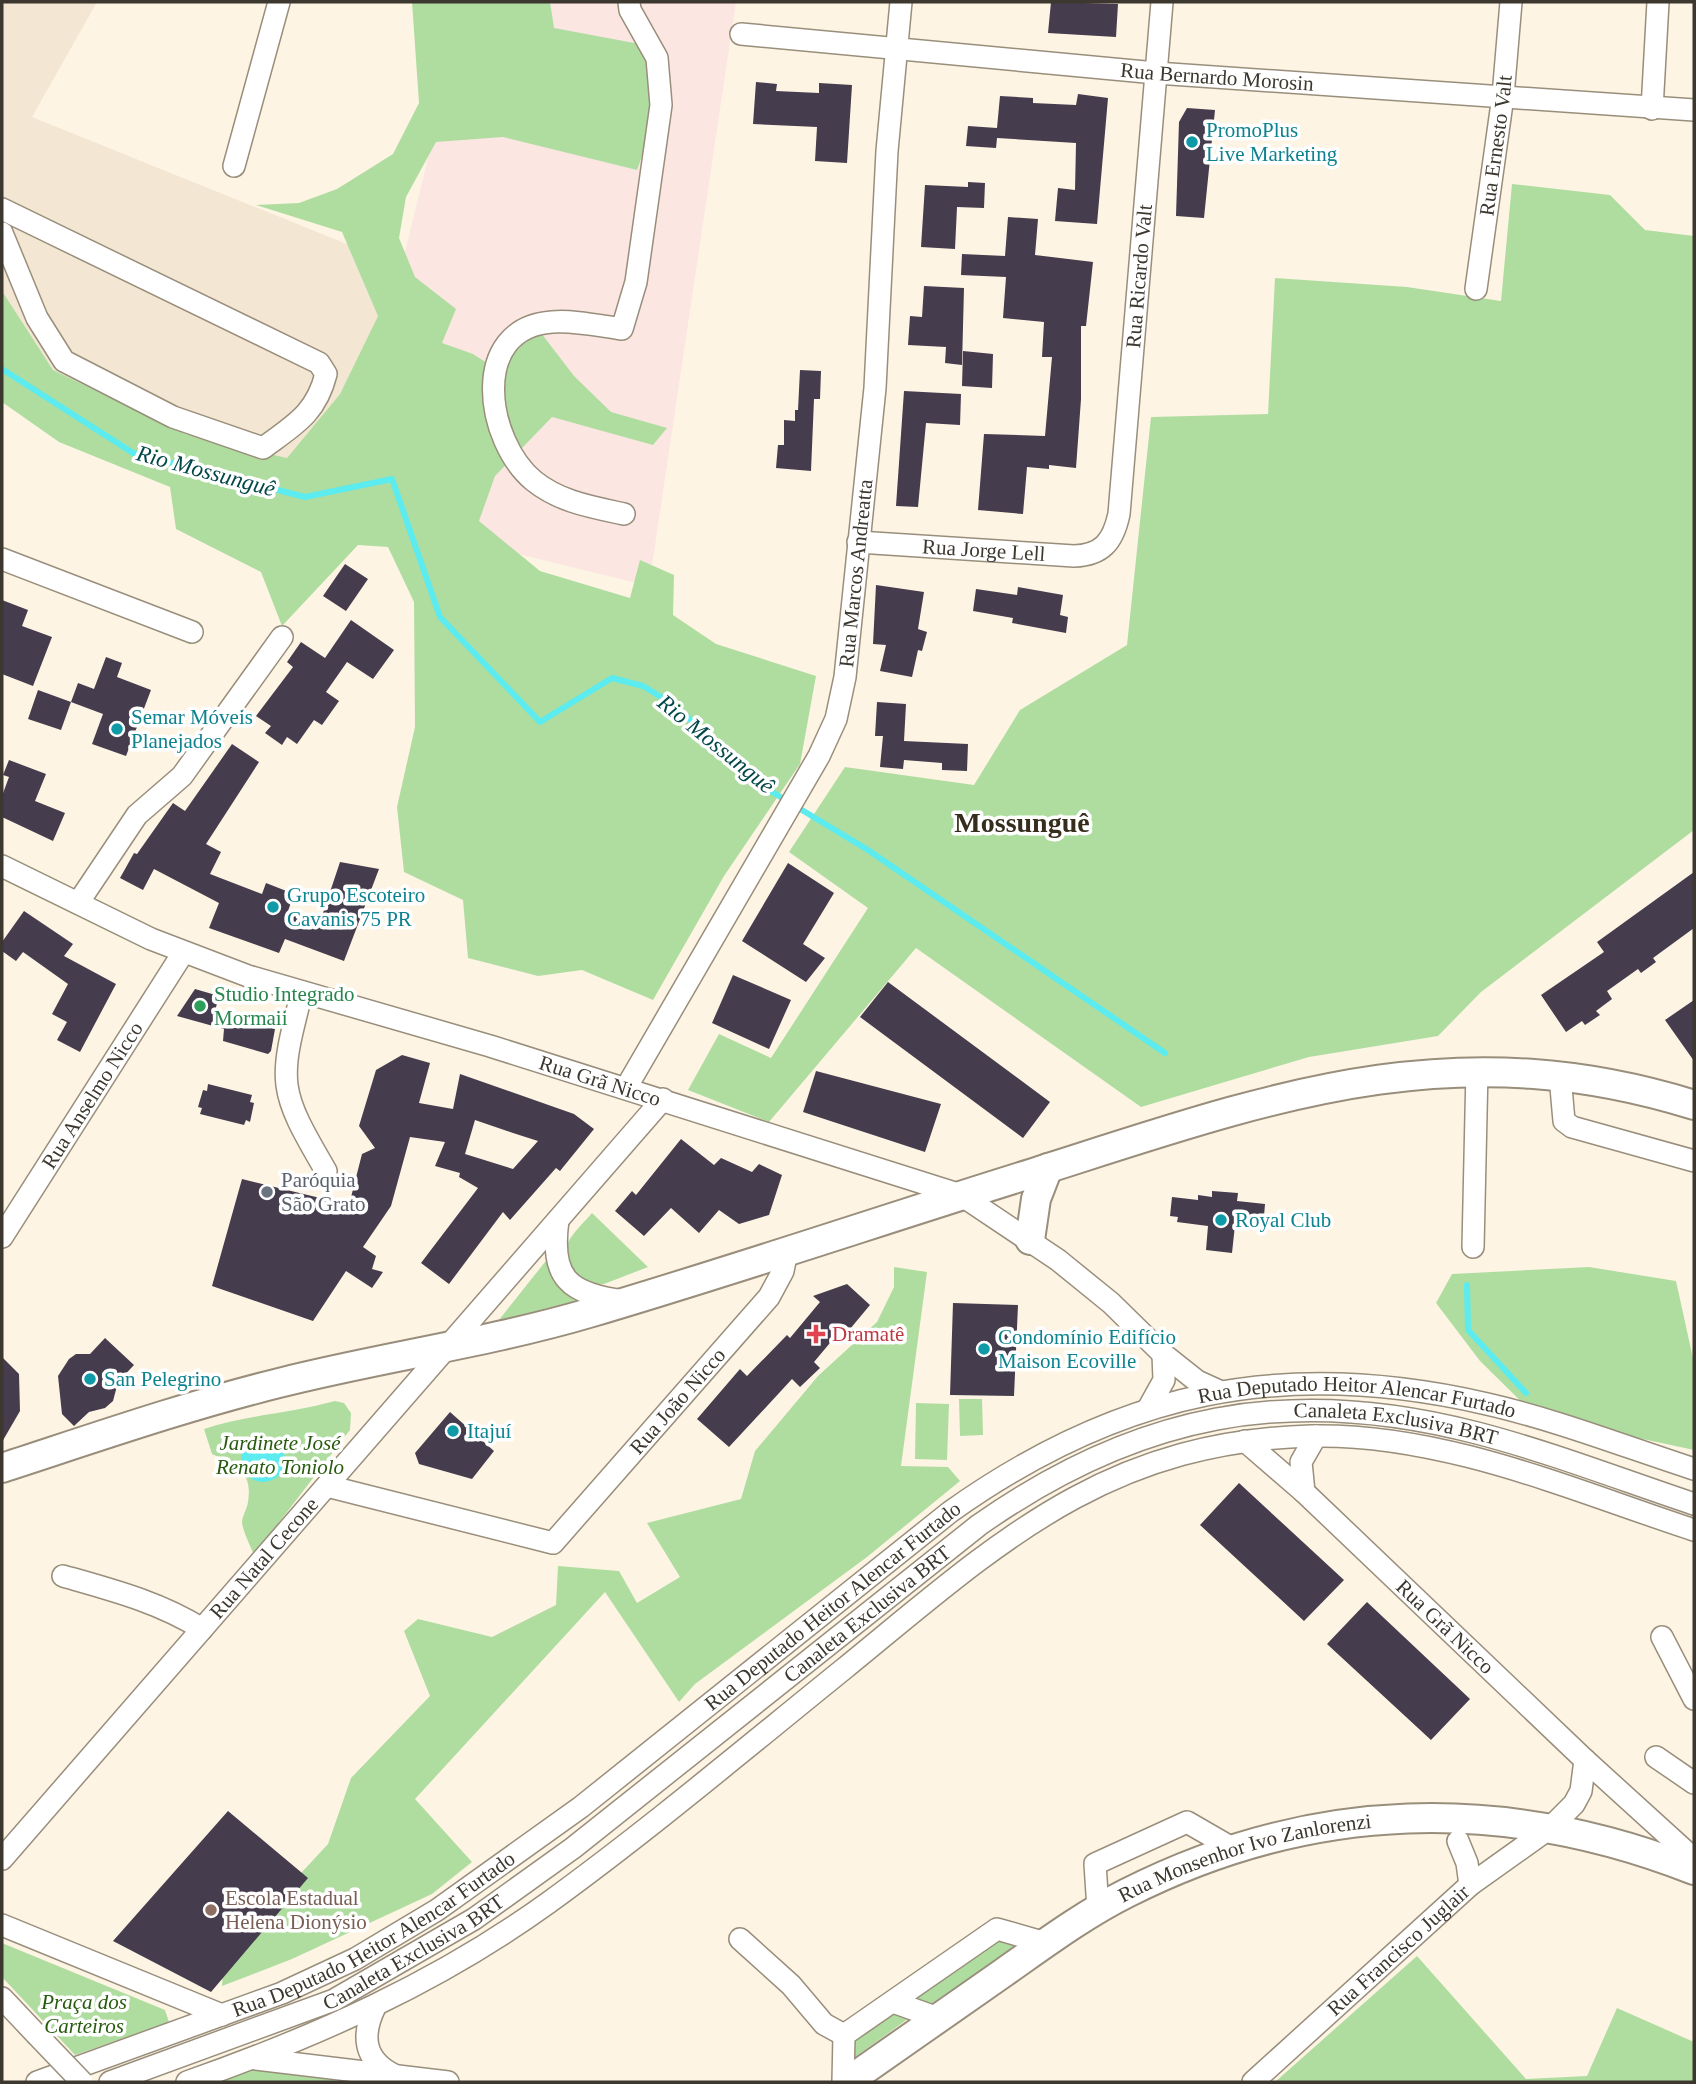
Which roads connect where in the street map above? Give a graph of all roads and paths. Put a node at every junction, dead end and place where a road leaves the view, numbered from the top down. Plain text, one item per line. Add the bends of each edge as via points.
1 (279, 2) edge
2 (629, 2) edge
3 (901, 2) edge
4 (1162, 2) edge
5 (1511, 2) edge
6 (1658, 2) edge
7 (741, 34) dead end
8 (897, 47) junction
9 (1156, 73) junction
10 (1503, 96) junction
11 (1652, 109) junction
12 (1694, 110) edge
13 (234, 166) dead end
14 (2, 209) edge
15 (2, 233) edge
16 (1476, 289) dead end
17 (624, 514) dead end
18 (858, 542) junction
19 (1106, 547) joint
20 (2, 559) edge
21 (192, 632) dead end
22 (282, 637) dead end
23 (2, 866) edge
24 (78, 903) junction
25 (183, 953) junction
26 (302, 992) junction
27 (1477, 1070) junction
28 (1560, 1076) junction
29 (626, 1088) junction
30 (663, 1099) junction
31 (1694, 1105) edge
32 (1694, 1161) edge
33 (1048, 1168) junction
34 (326, 1171) dead end
35 (961, 1195) junction
36 (558, 1220) junction
37 (2, 1237) edge
38 (1030, 1240) junction
39 (1473, 1247) dead end
40 (787, 1251) junction
41 (629, 1301) junction
42 (446, 1348) junction
43 (1163, 1354) junction
44 (1219, 1391) junction
45 (1149, 1407) junction
46 (1315, 1436) junction
47 (1245, 1441) junction
48 (2, 1468) edge
49 (1694, 1469) edge
50 (327, 1486) junction
51 (1304, 1492) junction
52 (1694, 1504) edge
53 (1694, 1531) edge
54 (63, 1576) dead end
55 (202, 1629) junction
56 (1662, 1637) dead end
57 (1694, 1699) edge
58 (1656, 1757) dead end
59 (1585, 1760) junction
60 (1694, 1783) edge
61 (1550, 1828) junction
62 (1458, 1841) dead end
63 (1233, 1848) junction
64 (2, 1858) edge
65 (1694, 1859) edge
66 (1694, 1870) edge
67 (1469, 1885) junction
68 (1098, 1909) junction
69 (2, 1926) edge
70 (740, 1939) dead end
71 (1046, 1943) junction
72 (2, 1998) edge
73 (892, 2002) junction
74 (375, 2007) junction
75 (222, 2015) junction
76 (938, 2018) junction
77 (844, 2035) junction
78 (254, 2059) junction
79 (396, 2076) junction
80 (37, 2082) edge
81 (82, 2082) edge
82 (110, 2082) edge
83 (187, 2082) edge
84 (448, 2082) edge
85 (845, 2082) edge
86 (1253, 2082) edge

1 - 13 street
2 - 17 street via 656,58 662,105 636,282 622,328 552,322 529,329 512,339 495,361 492,384 505,446 532,480 579,505
3 - 8 street, Rua Marcos Andreatta
4 - 9 street, Rua Ricardo Valt
5 - 10 street, Rua Ernesto Valt
6 - 11 street
7 - 8 street, Rua Bernardo Morosin
8 - 9 street, Rua Bernardo Morosin
8 - 18 street, Rua Marcos Andreatta via 885,173 878,349
9 - 10 street, Rua Bernardo Morosin
9 - 19 street, Rua Ricardo Valt via 1119,514
10 - 11 street, Rua Bernardo Morosin
10 - 16 street, Rua Ernesto Valt
11 - 12 street, Rua Bernardo Morosin
14 - 15 street via 319,363 326,374 321,395 305,417 263,448 173,418 64,361 37,317
18 - 19 street, Rua Jorge Lell via 1074,556
18 - 29 street, Rua Marcos Andreatta via 841,699 829,737
20 - 21 street
22 - 24 street via 182,776 137,814
23 - 24 street, Rua Grã Nicco
24 - 25 street, Rua Grã Nicco
25 - 26 street, Rua Grã Nicco
25 - 37 street, Rua Anselmo Nicco
26 - 29 street, Rua Grã Nicco
26 - 34 street via 284,1063 285,1090 294,1117
27 - 28 main road
27 - 33 main road via 1385,1077 1299,1093
27 - 39 street
28 - 31 main road
28 - 32 street via 1562,1114 1572,1127
29 - 30 street, Rua Grã Nicco
30 - 35 street, Rua Grã Nicco
30 - 36 street, Rua Natal Cecone
33 - 35 main road
33 - 38 main road via 1036,1199
35 - 38 street, Rua Grã Nicco
35 - 40 main road
36 - 41 street via 556,1257 565,1281 589,1295
36 - 42 street, Rua Natal Cecone
38 - 43 street, Rua Grã Nicco via 1086,1281
40 - 41 main road
40 - 50 street, Rua João Nicco via 783,1271 769,1297 553,1543
41 - 42 main road
42 - 48 main road via 235,1394
42 - 50 street, Rua Natal Cecone
43 - 44 street, Rua Grã Nicco via 1197,1381
43 - 45 street via 1164,1380
44 - 45 street, Rua Deputado Heitor Alencar Furtado
44 - 49 street, Rua Deputado Heitor Alencar Furtado via 1326,1384 1429,1393 1528,1416
45 - 75 street, Rua Deputado Heitor Alencar Furtado via 1060,1444 981,1490 554,1828 437,1910 355,1959
46 - 47 street, Rua Deputado Heitor Alencar Furtado
46 - 51 street via 1301,1462
46 - 53 street, Rua Deputado Heitor Alencar Furtado via 1393,1442 1458,1455
47 - 51 street, Rua Grã Nicco
47 - 74 street, Rua Deputado Heitor Alencar Furtado via 1144,1465 1083,1492 1018,1530 553,1899
50 - 55 street, Rua Natal Cecone
51 - 59 street, Rua Grã Nicco
52 - 82 street, Canaleta Exclusiva BRT via 1479,1433 1387,1416 1271,1411 1138,1438 1044,1482 979,1525 573,1848 464,1926 334,2000
54 - 55 street via 176,1613
55 - 64 street, Rua Natal Cecone
56 - 57 street
58 - 60 street
59 - 61 street via 1581,1791
59 - 65 street, Rua Grã Nicco
61 - 63 main road, Rua Monsenhor Ivo Zanlorenzi via 1464,1817 1374,1819 1296,1830
61 - 66 main road, Rua Monsenhor Ivo Zanlorenzi via 1642,1851
61 - 67 street, Rua Francisco Juglair
62 - 67 street
63 - 68 main road, Rua Monsenhor Ivo Zanlorenzi
63 - 68 street via 1187,1822 1095,1864
67 - 86 street, Rua Francisco Juglair
68 - 71 main road, Rua Monsenhor Ivo Zanlorenzi
69 - 75 street
70 - 77 street via 791,1985 824,2024
71 - 73 street via 997,1929
71 - 76 main road, Rua Monsenhor Ivo Zanlorenzi
72 - 81 street, bridge
73 - 76 street
73 - 77 street
74 - 78 street, Rua Deputado Heitor Alencar Furtado
74 - 79 street via 368,2021 367,2049 381,2068
75 - 80 street, Rua Deputado Heitor Alencar Furtado
76 - 85 main road, Rua Monsenhor Ivo Zanlorenzi
77 - 85 street
78 - 79 street
78 - 83 street, Rua Deputado Heitor Alencar Furtado
79 - 84 street

